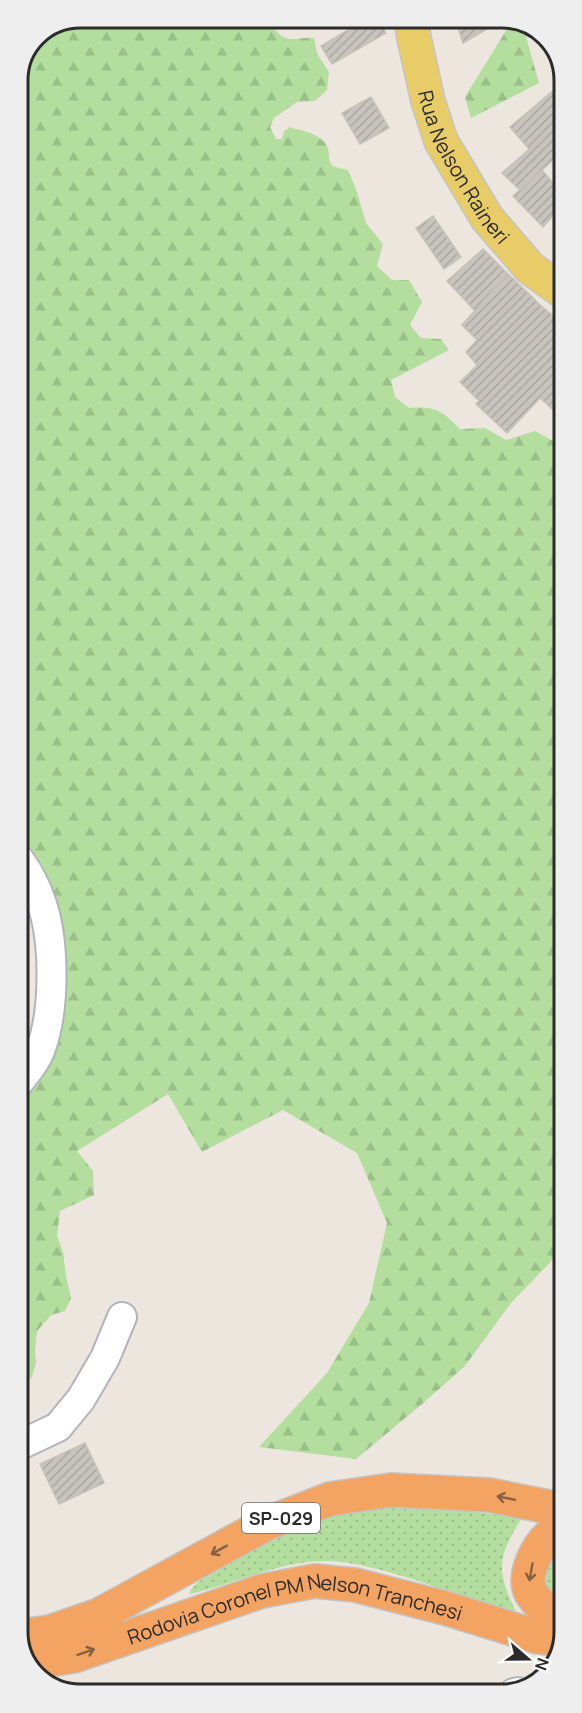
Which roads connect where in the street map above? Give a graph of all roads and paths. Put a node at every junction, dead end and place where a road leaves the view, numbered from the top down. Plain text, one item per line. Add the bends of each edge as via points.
1 (413, 29) edge
2 (554, 285) edge
3 (28, 873) edge
4 (28, 1071) edge
5 (122, 1317) dead end
6 (28, 1441) edge
7 (554, 1508) edge
8 (554, 1533) edge
9 (554, 1615) edge
10 (28, 1635) edge
11 (553, 1639) edge
12 (38, 1662) edge

1 - 2 main road, Rua Nelson Raineri via 441,141 487,218 530,268
3 - 4 street via 48,927 51,982 48,1022 40,1050
5 - 6 street via 105,1358 81,1399 58,1427
7 -> 10 highway, Rodovia Coronel PM Nelson Tranchesi / SP-029 via 489,1495 391,1490 330,1499 266,1524 99,1615 50,1632
8 -> 9 highway via 537,1552 528,1572 530,1592 542,1608
12 -> 11 highway, Rodovia Coronel PM Nelson Tranchesi via 74,1656 262,1591 315,1581 355,1585

